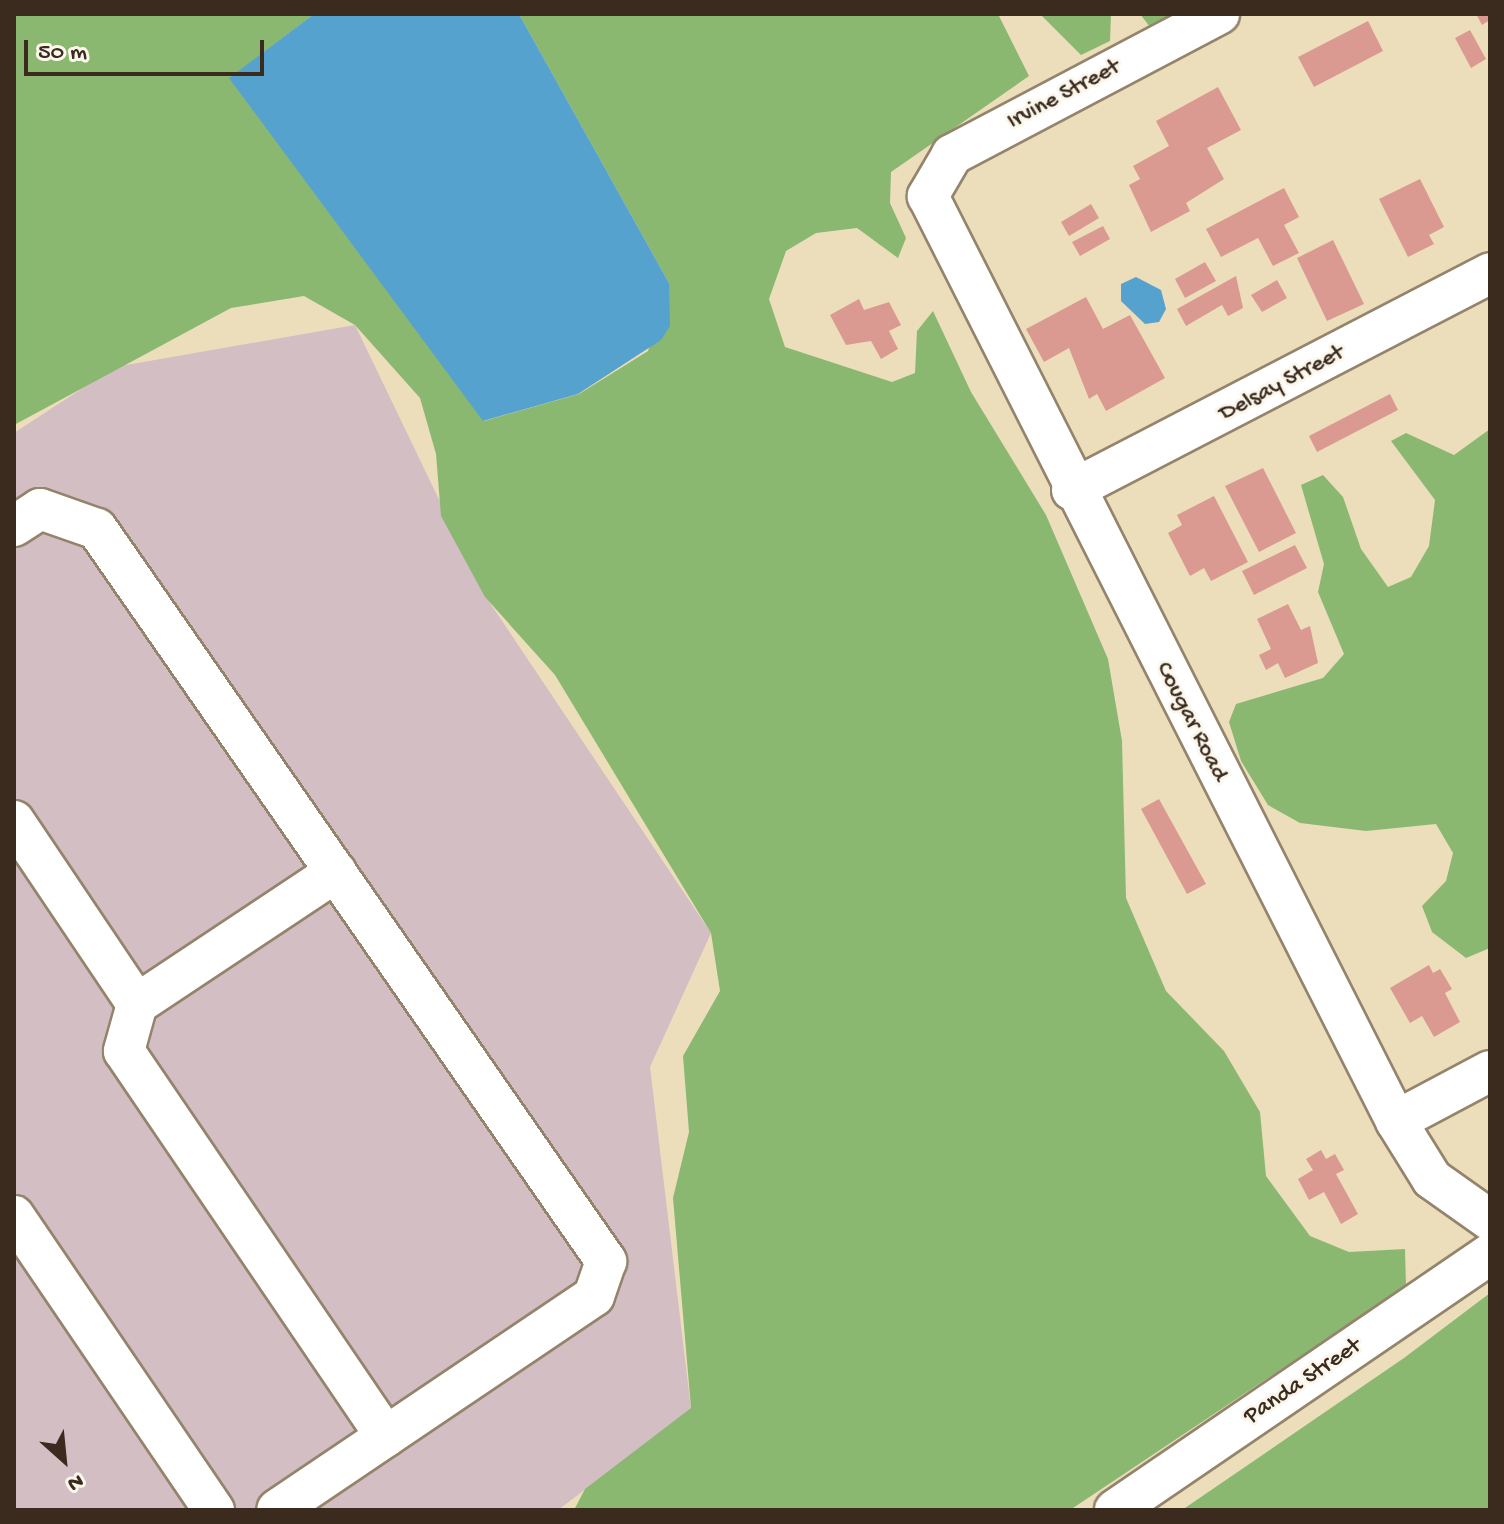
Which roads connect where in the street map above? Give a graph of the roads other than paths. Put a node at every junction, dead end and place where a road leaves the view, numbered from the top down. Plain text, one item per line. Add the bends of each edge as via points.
1 (1219, 14) edge
2 (928, 196) joint
3 (1490, 273) edge
4 (1072, 490) junction
5 (14, 526) edge
6 (14, 821) edge
7 (336, 872) junction
8 (137, 1004) junction
9 (1490, 1071) edge
10 (1396, 1121) junction
11 (14, 1216) edge
12 (1490, 1220) edge
13 (1490, 1254) edge
14 (386, 1436) junction
15 (214, 1510) edge
16 (277, 1510) edge
17 (1115, 1510) edge

1 - 2 street, Irvine Street via 952,155
2 - 4 street, Cougar Road
3 - 4 street, Delsay Street
4 - 10 street, Cougar Road
5 - 7 street via 40,509 97,529
6 - 8 street
7 - 8 street
7 - 14 street via 606,1261 594,1296
8 - 14 street via 124,1051
9 - 10 street
10 - 12 street, Cougar Road via 1432,1179
11 - 15 street
13 - 17 street, Panda Street
14 - 16 street

